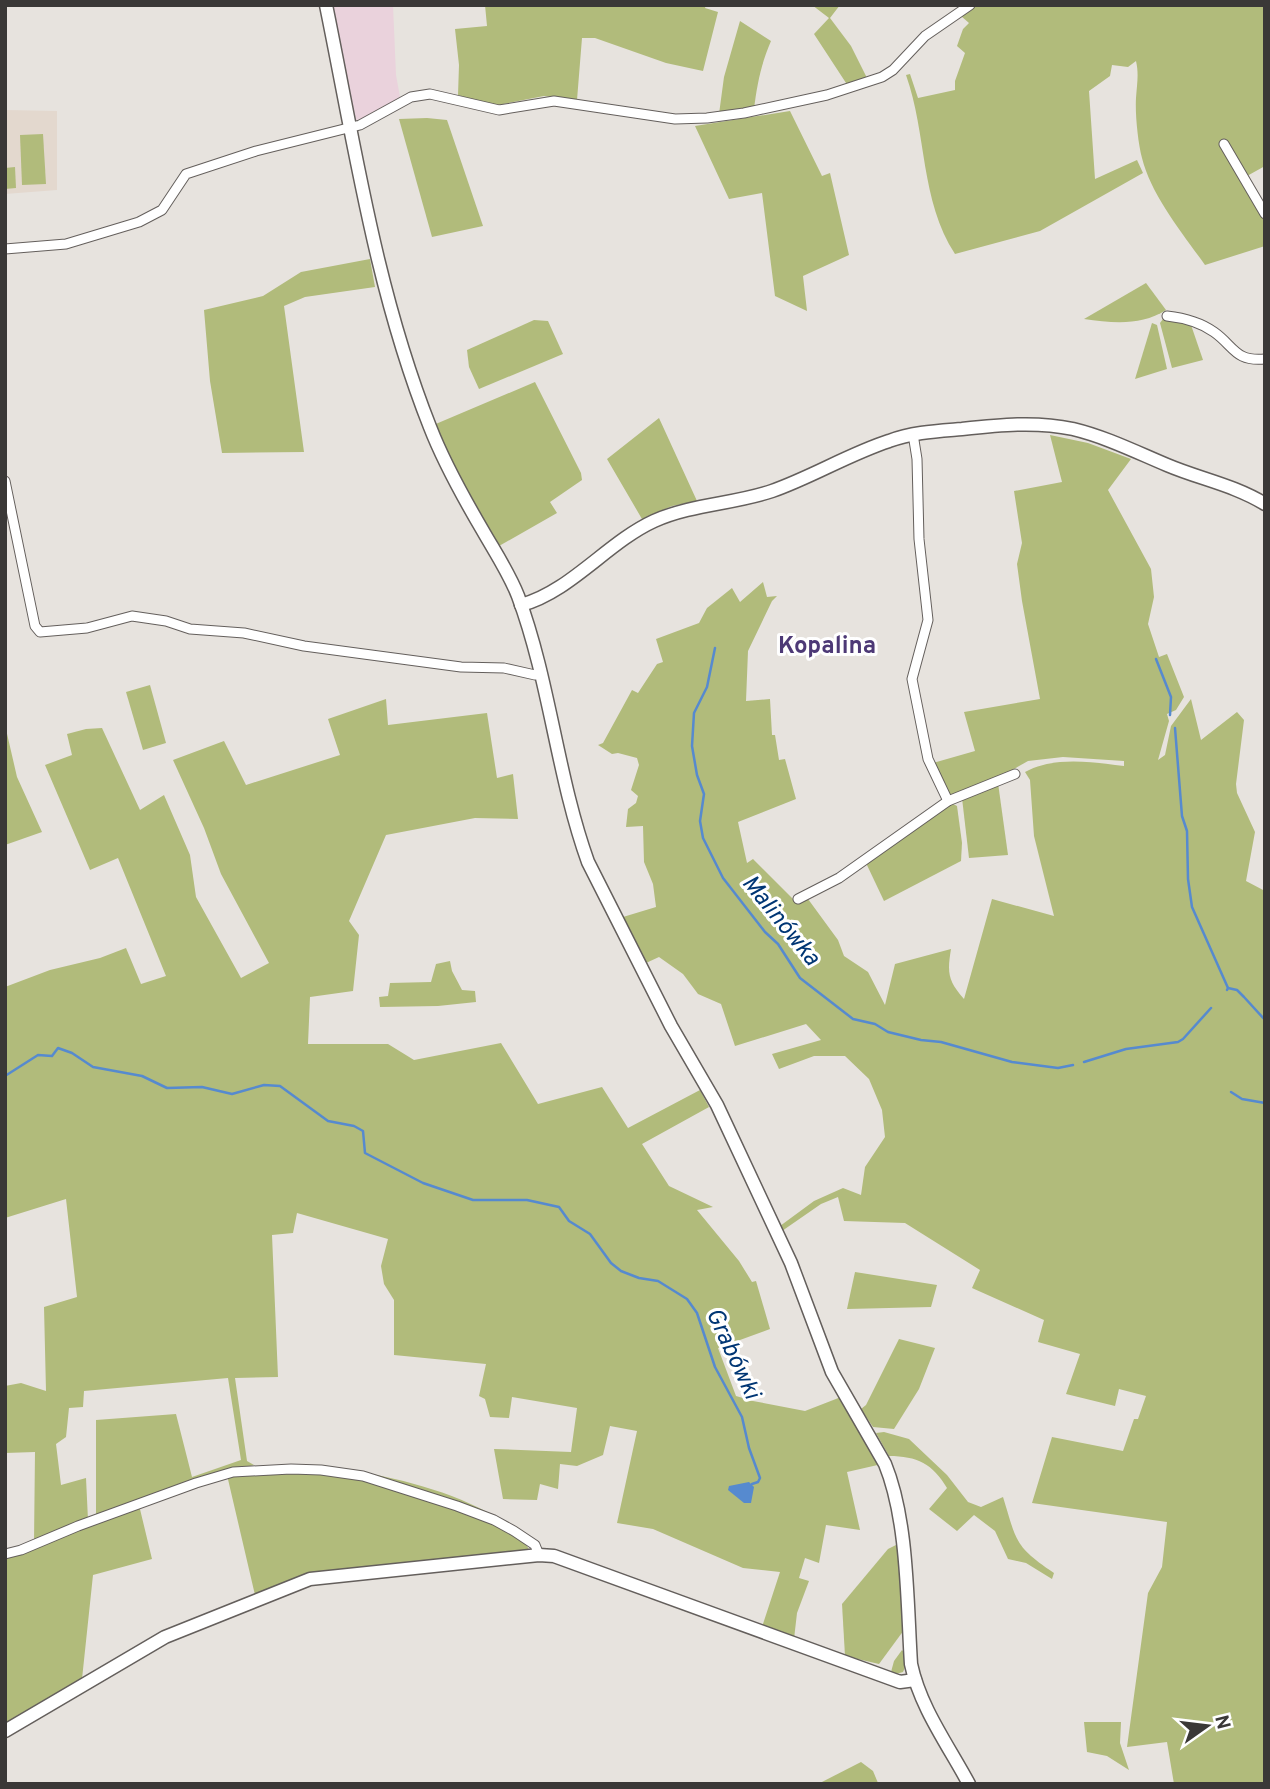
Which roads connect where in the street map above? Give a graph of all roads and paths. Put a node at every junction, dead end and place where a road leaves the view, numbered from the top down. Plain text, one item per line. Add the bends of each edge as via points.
1 (326, 5) edge
2 (970, 5) edge
3 (350, 128) junction
4 (1224, 144) dead end
5 (1265, 214) edge
6 (5, 249) edge
7 (1167, 316) dead end
8 (1265, 359) edge
9 (912, 434) junction
10 (5, 481) edge
11 (1265, 504) edge
12 (521, 605) junction
13 (540, 673) junction
14 (1014, 774) dead end
15 (948, 801) junction
16 (798, 900) dead end
17 (5, 1554) edge
18 (539, 1555) junction
19 (915, 1680) junction
20 (5, 1731) edge
21 (969, 1784) edge

1 - 3 street
2 - 3 street via 928,34 882,77 774,108 675,120 565,101 499,110 430,93 411,97
3 - 6 street via 186,174 162,210 139,222 66,244
3 - 12 street via 383,283 414,385 456,486
4 - 5 street
7 - 8 street via 1185,318 1212,331 1240,357
9 - 11 street via 1017,424 1075,430 1235,488
9 - 12 street via 772,491 656,520 542,598
9 - 15 street via 929,620 912,679 928,759
10 - 13 street via 35,626 40,632 87,628 132,616 400,660
12 - 13 street
13 - 19 street via 589,862 671,1026 717,1105 791,1262 832,1372 891,1480 900,1521
14 - 15 street
15 - 16 street via 839,878
17 - 18 street via 233,1472 321,1469 363,1476 494,1520 536,1545
18 - 19 street via 554,1556 900,1682
18 - 20 street via 310,1579 165,1637
19 - 21 street

